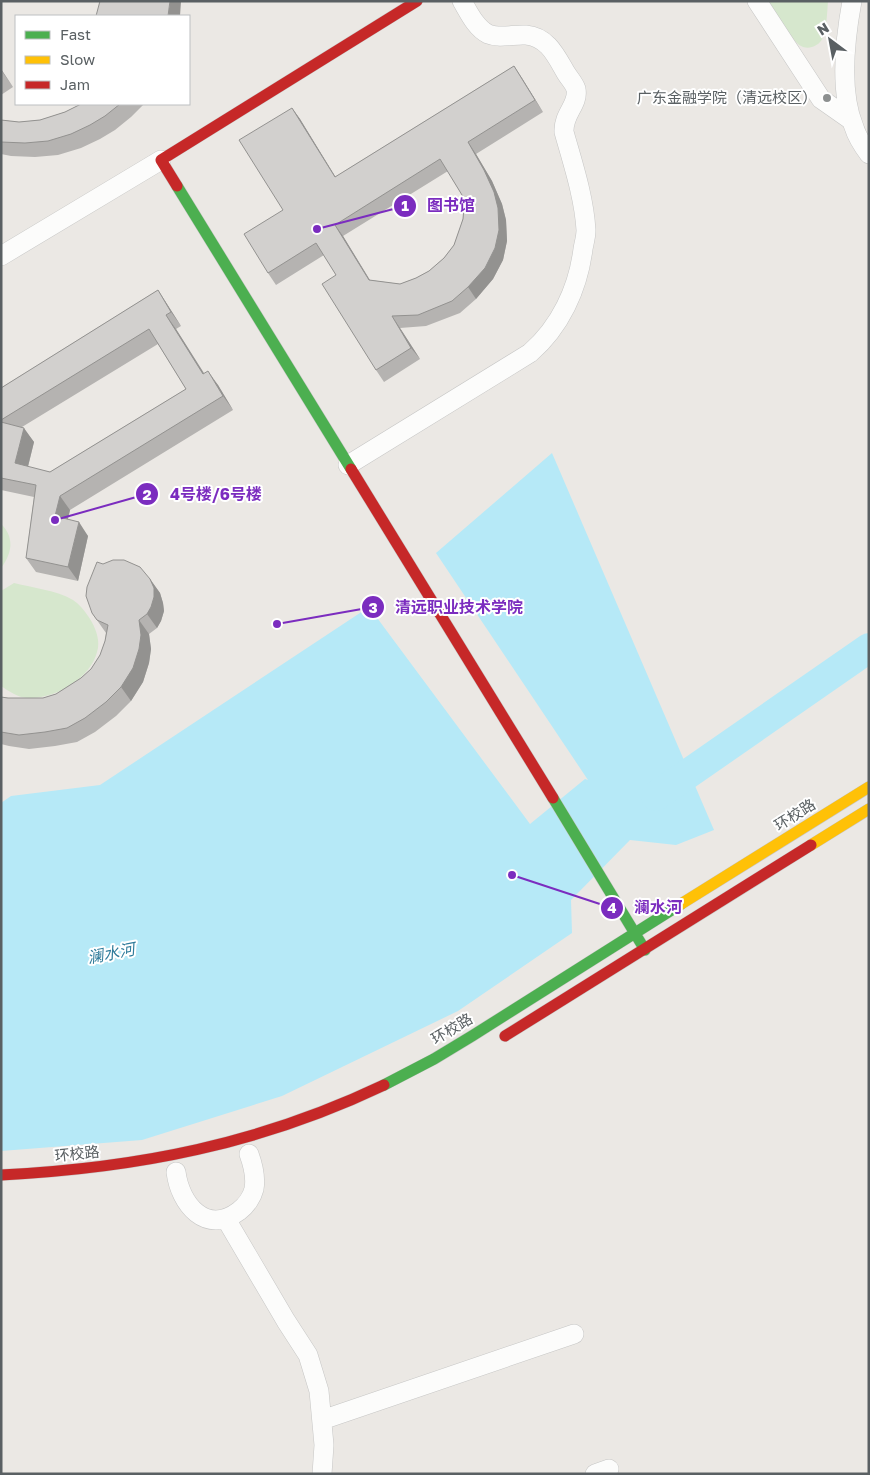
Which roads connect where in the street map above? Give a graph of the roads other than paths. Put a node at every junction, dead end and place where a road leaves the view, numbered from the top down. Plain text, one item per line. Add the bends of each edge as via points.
1 (417, 1) edge
2 (462, 1) edge
3 (757, 1) edge
4 (852, 1) edge
5 (851, 120) junction
6 (869, 154) edge
7 (161, 160) junction
8 (1, 256) edge
9 (348, 464) junction
10 (869, 787) edge
11 (869, 809) edge
12 (634, 933) junction
13 (644, 950) junction
14 (498, 1041) dead end
15 (249, 1154) dead end
16 (176, 1172) dead end
17 (1, 1175) edge
18 (226, 1219) junction
19 (574, 1334) dead end
20 (322, 1420) junction
21 (322, 1474) edge

1 - 7 street
2 - 9 street via 476,24 490,35 526,35 543,41 576,89 576,100 567,115 564,132 584,216 586,233 581,268 566,306 530,353
3 - 5 street via 821,100
4 - 5 street via 846,52 847,101
5 - 6 street
7 - 8 street
7 - 9 street
9 - 12 street
10 - 12 street, 环校路
11 - 13 street
12 - 13 street
12 - 17 street, 环校路 via 407,1073 312,1115 250,1137 151,1160 39,1174
13 - 14 street
15 - 18 street via 254,1188 244,1208
16 - 18 street via 181,1194 196,1213 216,1220
18 - 20 street via 308,1355 319,1391
19 - 20 street
20 - 21 street

